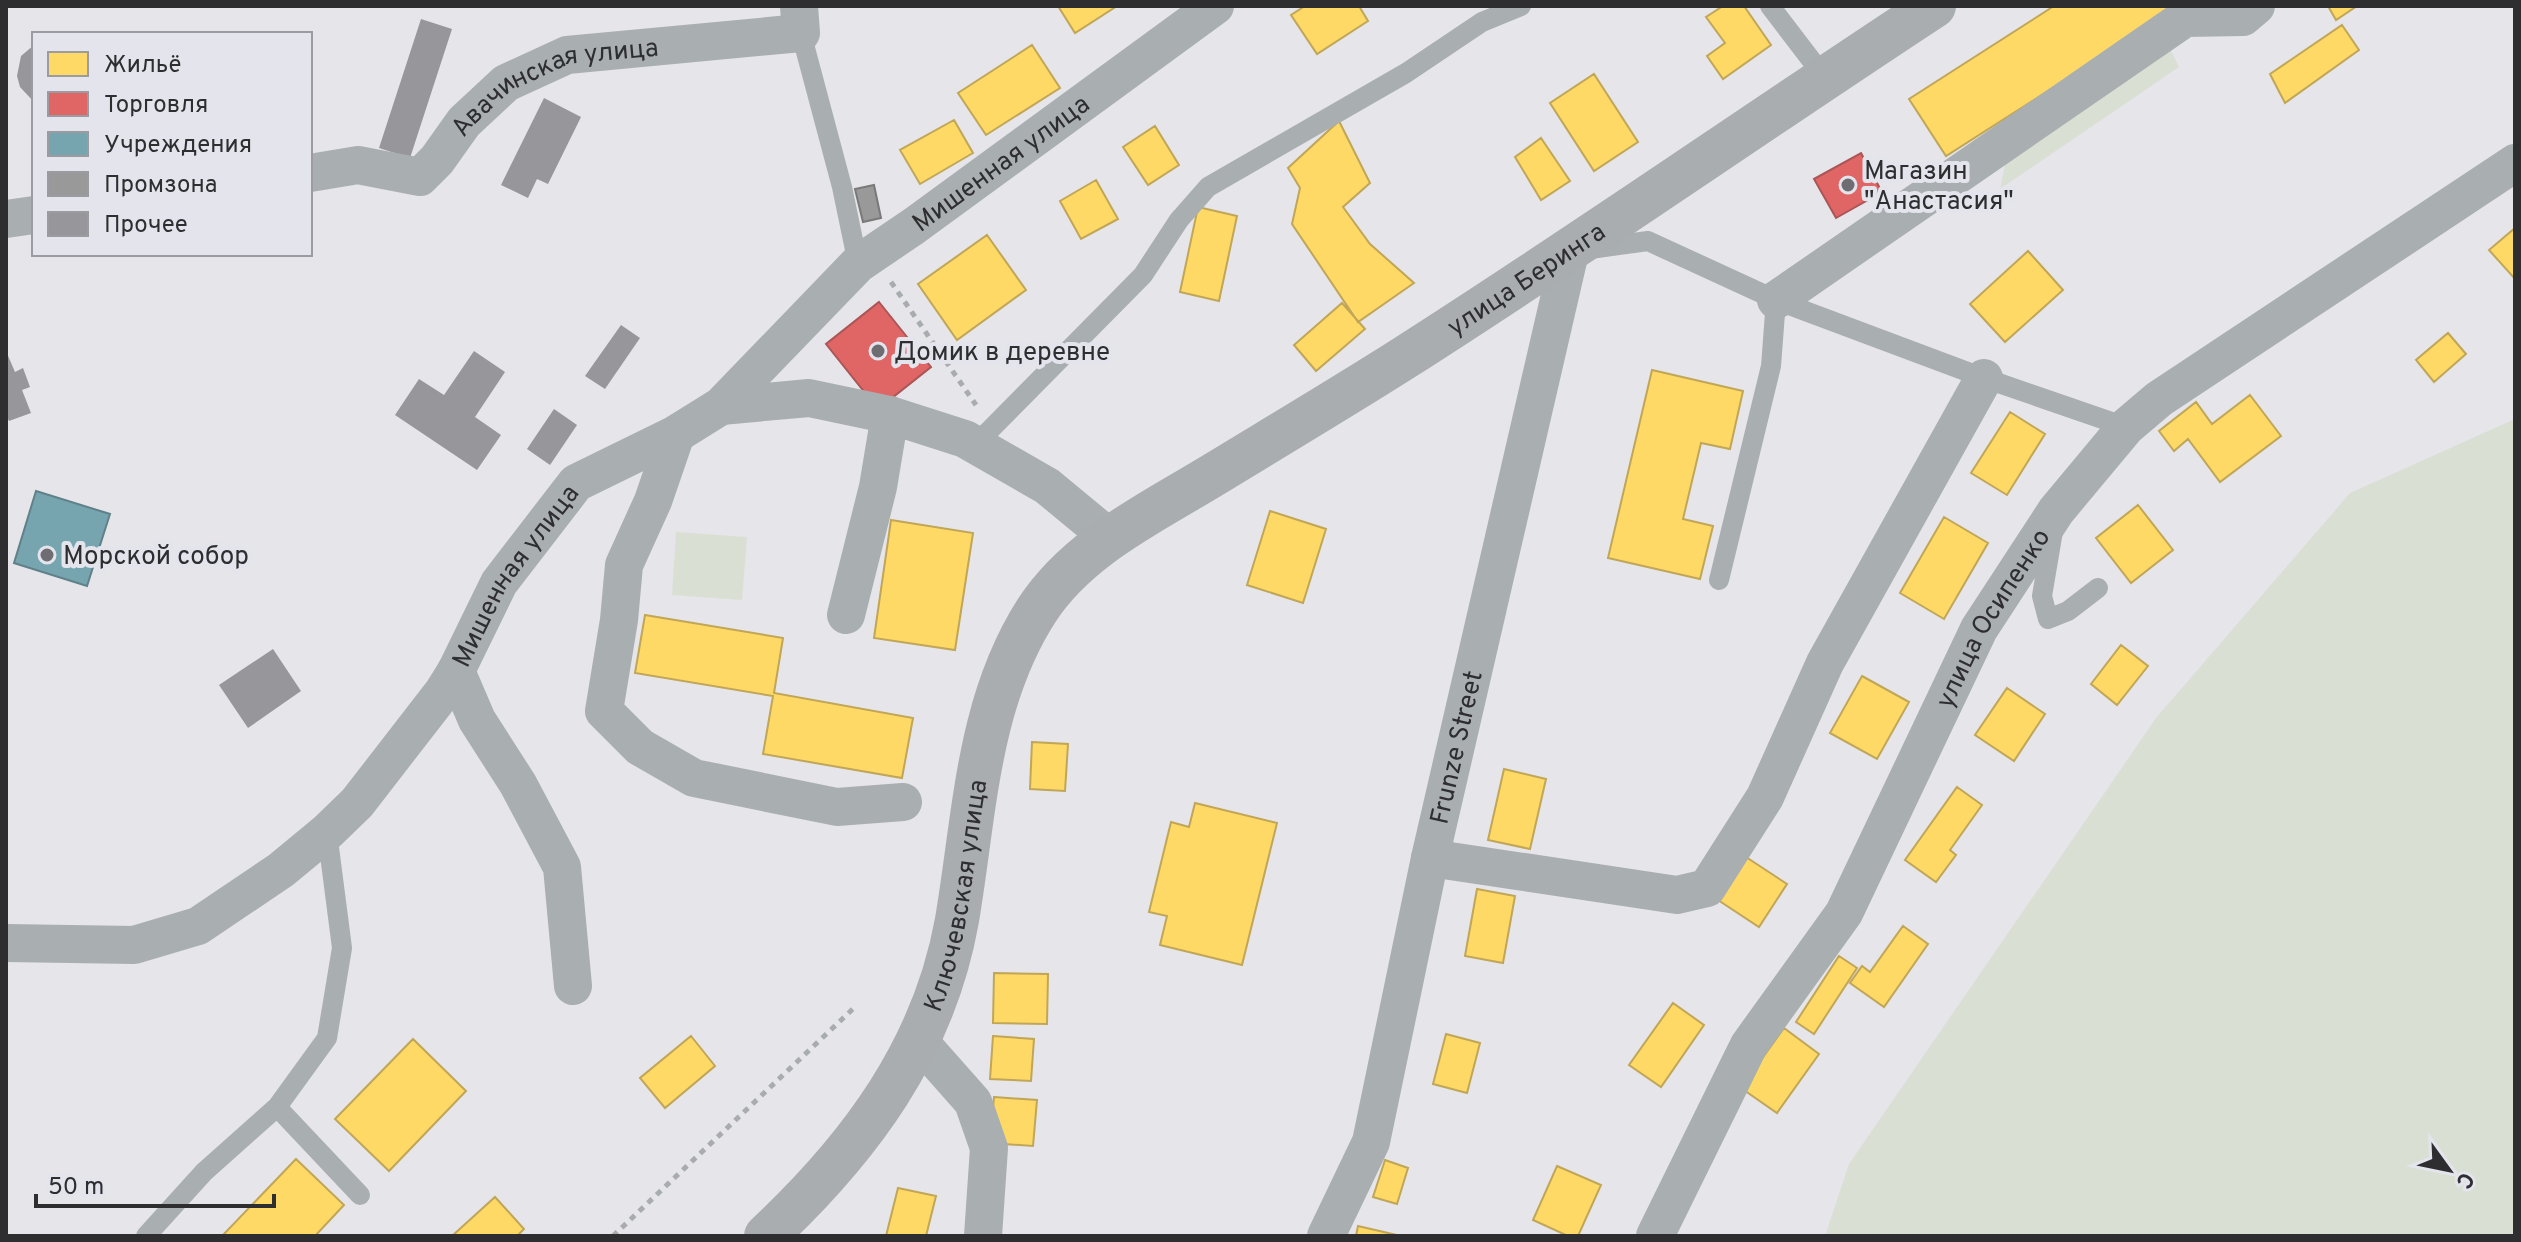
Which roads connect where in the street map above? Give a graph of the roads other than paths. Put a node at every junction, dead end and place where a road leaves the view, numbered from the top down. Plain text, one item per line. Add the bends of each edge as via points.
1 (1215, 6) edge
2 (1521, 6) edge
3 (1770, 6) edge
4 (1934, 6) edge
5 (2256, 6) edge
6 (800, 20) edge
7 (1825, 78) junction
8 (2515, 163) edge
9 (312, 173) edge
10 (32, 215) edge
11 (6, 219) edge
12 (1570, 252) junction
13 (865, 259) junction
14 (1776, 300) junction
15 (1984, 378) junction
16 (721, 406) junction
17 (890, 415) junction
18 (2126, 427) junction
19 (676, 434) junction
20 (975, 445) junction
21 (2056, 511) junction
22 (1110, 538) junction
23 (1719, 580) dead end
24 (2098, 588) dead end
25 (846, 615) dead end
26 (456, 671) junction
27 (903, 802) dead end
28 (327, 832) junction
29 (1430, 858) junction
30 (6, 943) edge
31 (573, 986) dead end
32 (919, 1041) junction
33 (277, 1107) junction
34 (360, 1195) dead end
35 (146, 1236) edge
36 (766, 1236) edge
37 (983, 1236) edge
38 (1326, 1236) edge
39 (1655, 1236) edge

1 - 13 street, Мишенная улица
2 - 20 lane via 1482,22 1406,73 1208,187 1143,275
3 - 7 lane
4 - 7 main road, улица Беринга
5 - 14 street via 2243,17 2185,18
6 - 9 street, Авачинская улица via 567,55 506,83 464,122 420,177 358,165
6 - 13 lane
7 - 12 main road, улица Беринга
8 - 18 street, улица Осипенко via 2159,399
10 - 11 street
12 - 14 lane via 1648,241
12 - 22 main road, улица Беринга
12 - 29 street, Frunze Street
13 - 16 street, Мишенная улица
14 - 15 lane
14 - 23 lane via 1771,366
15 - 18 lane
15 - 29 street via 1825,663 1765,797 1707,888 1677,895
16 - 17 street via 809,398
16 - 19 street, Мишенная улица
17 - 20 street
17 - 25 street
18 - 21 street, улица Осипенко
19 - 26 street, Мишенная улица via 576,483 499,583
19 - 27 street via 624,565 604,711 640,747 694,778 837,807
20 - 22 street via 1047,486
21 - 24 lane via 2042,596 2048,619
21 - 39 street, улица Осипенко via 1979,629 1844,913 1749,1045
22 - 32 main road, Ключевская улица via 1051,590 1002,681 983,750 950,951
26 - 28 street, Мишенная улица via 357,803
26 - 31 street via 477,720 562,867
28 - 30 street, Мишенная улица via 198,926 134,945
28 - 33 lane via 342,948 327,1038
29 - 38 street, Frunze Street via 1371,1142
32 - 36 main road, Ключевская улица via 859,1135
32 - 37 street via 973,1102 989,1148
33 - 34 lane
33 - 35 lane via 204,1172

